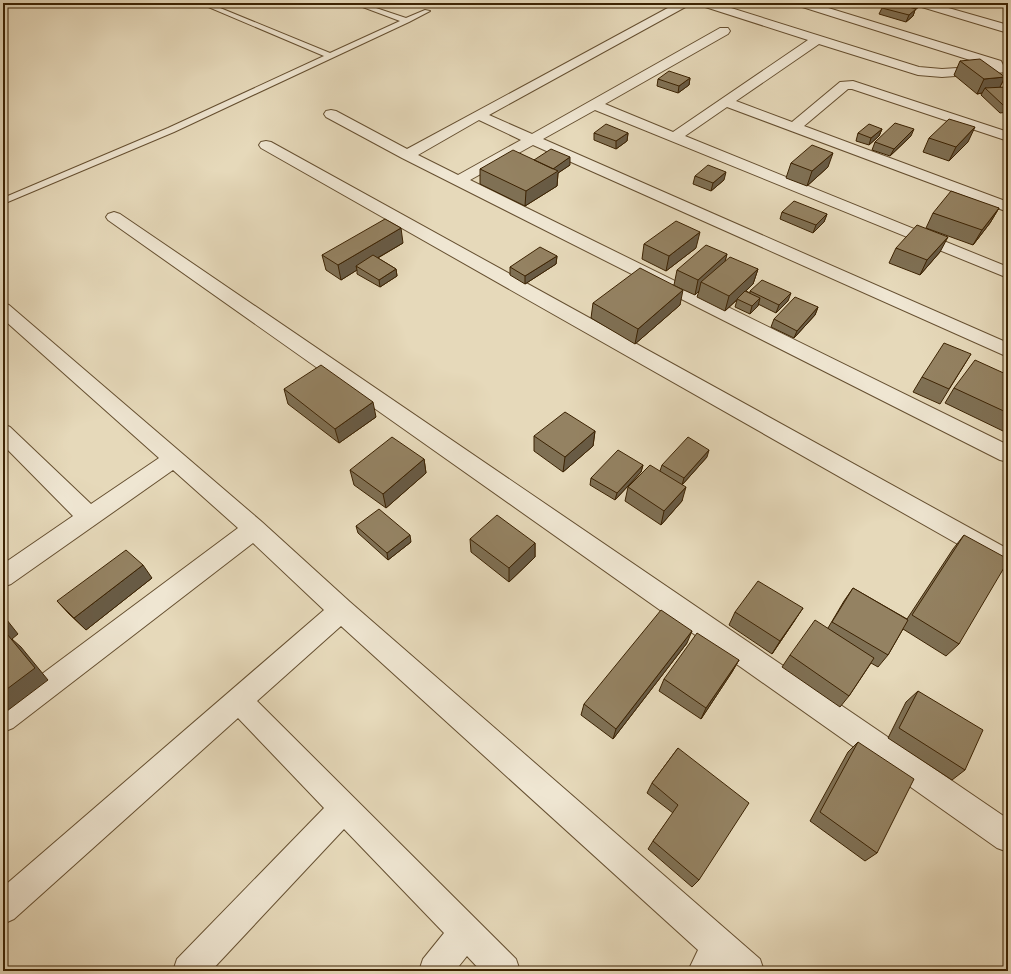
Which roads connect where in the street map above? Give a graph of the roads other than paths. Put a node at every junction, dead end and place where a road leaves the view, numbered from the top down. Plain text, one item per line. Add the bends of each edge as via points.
1 (202, 3) edge
2 (355, 3) edge
3 (685, 3) edge
4 (703, 3) edge
5 (919, 3) edge
6 (801, 8) edge
7 (427, 11) dead end
8 (407, 21) junction
9 (774, 25) junction
10 (1008, 29) edge
11 (724, 30) dead end
12 (818, 39) junction
13 (331, 56) junction
14 (879, 59) junction
15 (1008, 68) edge
16 (845, 85) junction
17 (725, 102) junction
18 (593, 104) junction
19 (331, 114) dead end
20 (478, 115) junction
21 (794, 127) junction
22 (675, 137) junction
23 (1008, 137) edge
24 (533, 139) junction
25 (266, 145) dead end
26 (408, 155) junction
27 (460, 180) junction
28 (3, 201) edge
29 (1008, 207) edge
30 (114, 217) dead end
31 (1008, 273) edge
32 (3, 310) edge
33 (1008, 351) edge
34 (3, 432) edge
35 (1008, 454) edge
36 (173, 459) junction
37 (89, 518) junction
38 (254, 529) junction
39 (1008, 562) edge
40 (3, 577) edge
41 (341, 610) junction
42 (239, 701) junction
43 (3, 719) edge
44 (344, 808) junction
45 (1008, 837) edge
46 (3, 908) edge
47 (465, 932) junction
48 (711, 959) edge
49 (189, 971) edge
50 (435, 971) edge
51 (504, 971) edge
52 (748, 971) edge

1 - 13 lane
2 - 8 lane
3 - 20 street
4 - 9 street
5 - 10 street
6 - 9 street
6 - 15 street
7 - 8 lane
8 - 13 lane
9 - 12 street
11 - 18 street
12 - 14 street
12 - 17 street
13 - 28 lane via 171,130
14 - 15 street via 931,73
14 - 16 street
16 - 21 street
16 - 23 street via 866,89
17 - 21 street
17 - 22 street
18 - 22 street
18 - 24 street
19 - 26 street
20 - 24 street
20 - 26 street
21 - 29 street
22 - 31 street
24 - 27 street
24 - 33 street
25 - 39 street
26 - 27 street
27 - 35 street
30 - 45 street
32 - 36 street
34 - 37 street
36 - 37 street
36 - 38 street
37 - 40 street
38 - 41 street
38 - 43 street
41 - 42 street
41 - 48 street
42 - 44 street
42 - 46 street
44 - 47 street
44 - 49 street
47 - 50 street
47 - 51 street
48 - 52 street

